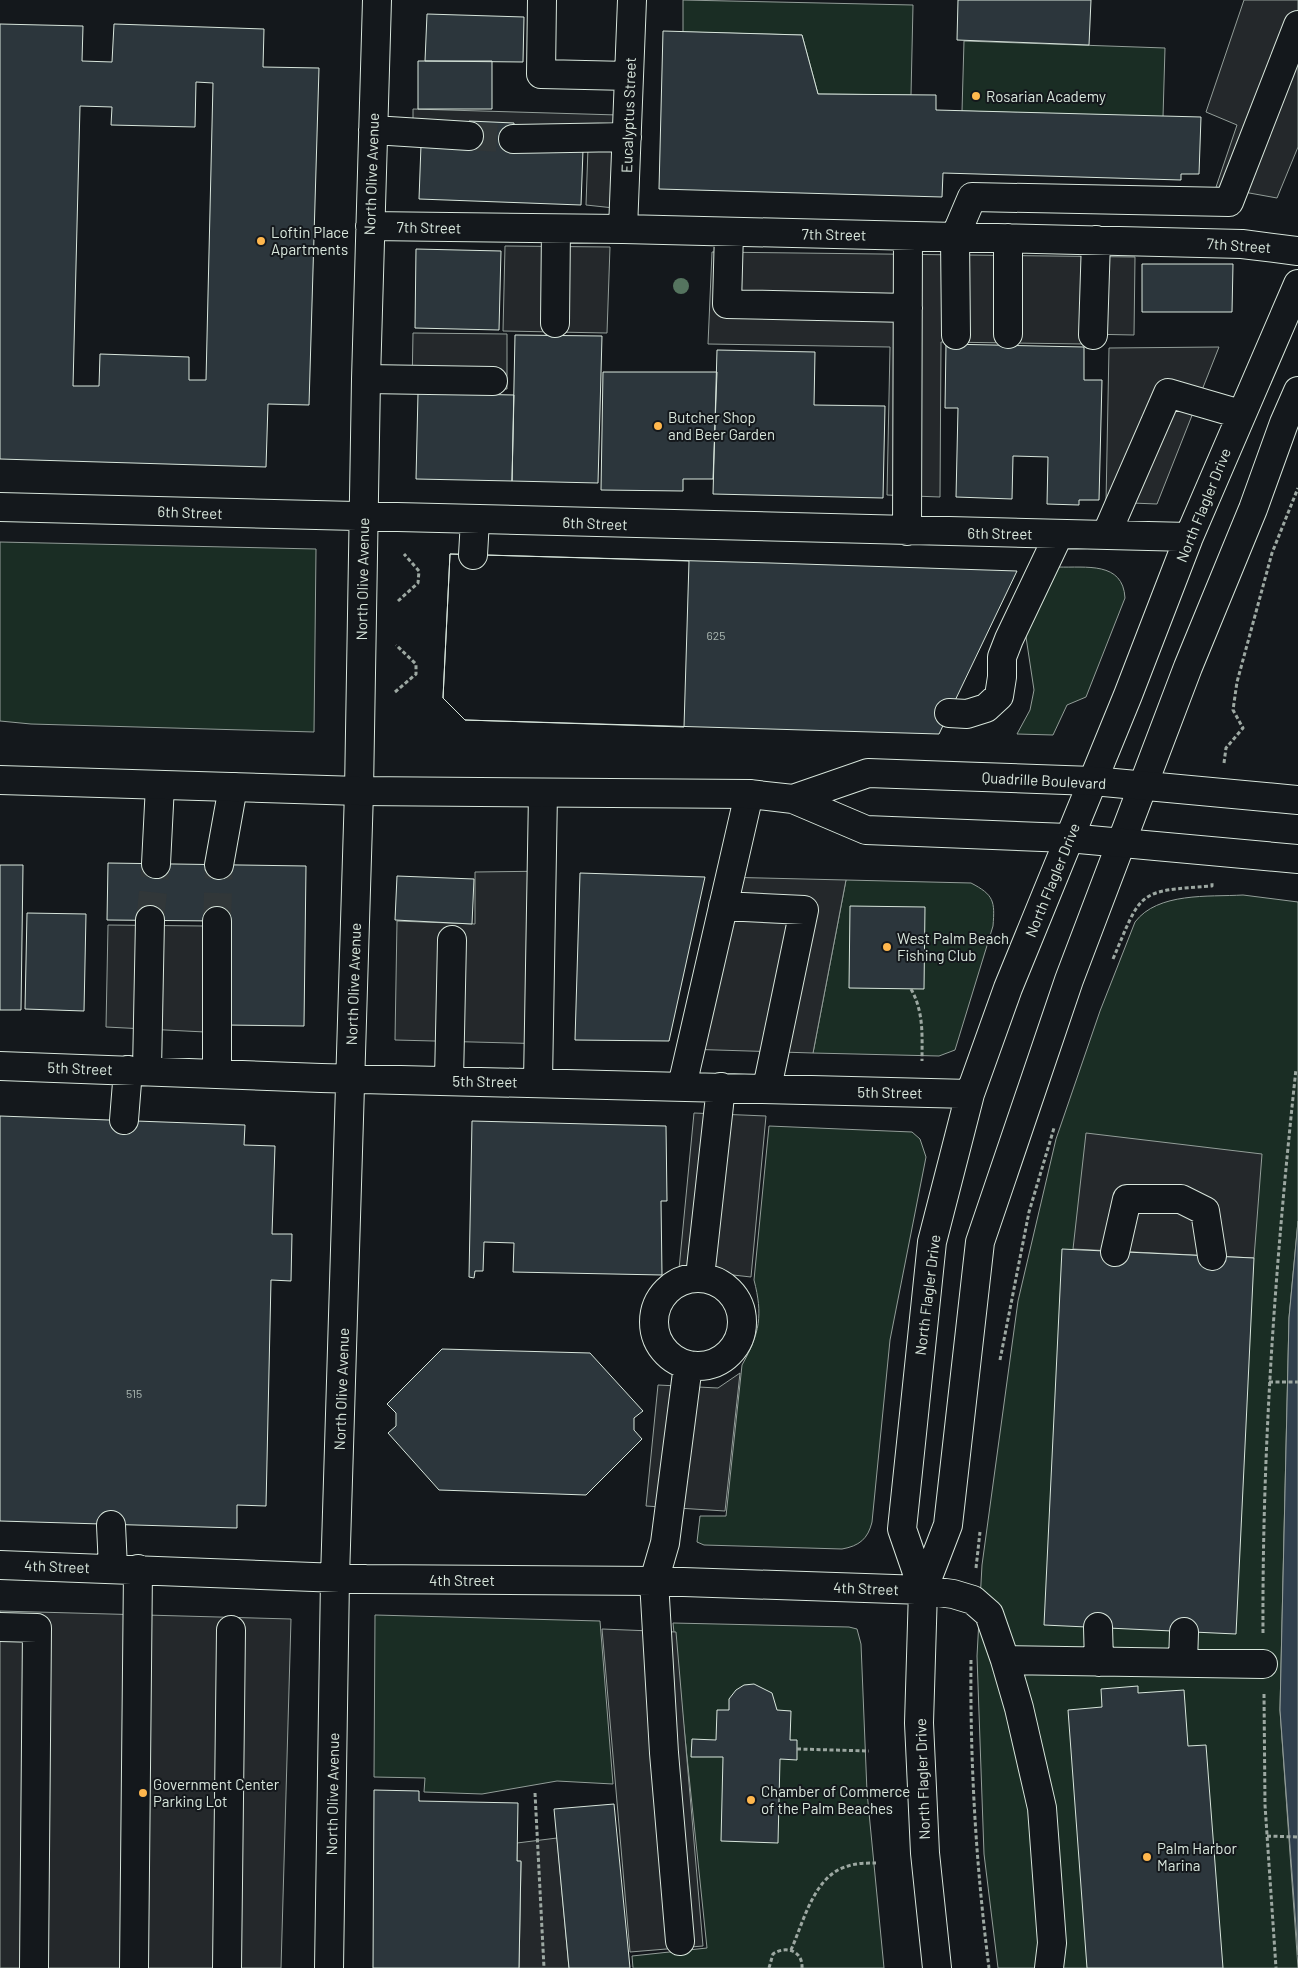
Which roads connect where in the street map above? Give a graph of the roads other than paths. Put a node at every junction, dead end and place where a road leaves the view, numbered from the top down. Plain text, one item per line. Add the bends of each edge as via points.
1 (377, 0) edge
2 (542, 0) edge
3 (632, 0) edge
4 (1298, 25) edge
5 (629, 76) junction
6 (373, 130) junction
7 (469, 136) tunnel mouth
8 (627, 137) junction
9 (513, 139) tunnel mouth
10 (370, 226) junction
11 (556, 229) junction
12 (623, 230) junction
13 (729, 232) junction
14 (908, 236) junction
15 (955, 237) junction
16 (1008, 238) junction
17 (1096, 240) junction
18 (1298, 250) edge
19 (1298, 284) edge
20 (908, 308) junction
21 (555, 323) dead end
22 (1008, 334) dead end
23 (956, 335) dead end
24 (1093, 335) dead end
25 (366, 379) junction
26 (493, 381) dead end
27 (1298, 391) edge
28 (1240, 414) junction
29 (0, 507) edge
30 (363, 516) junction
31 (475, 520) junction
32 (907, 531) junction
33 (1059, 534) junction
34 (1106, 534) junction
35 (1190, 537) junction
36 (473, 555) dead end
37 (949, 713) dead end
38 (0, 780) edge
39 (1093, 781) junction
40 (160, 784) junction
41 (233, 787) junction
42 (1143, 787) junction
43 (359, 791) junction
44 (543, 793) junction
45 (749, 794) junction
46 (794, 799) junction
47 (1298, 800) edge
48 (1068, 838) junction
49 (1122, 843) junction
50 (1298, 859) edge
51 (156, 864) tunnel mouth
52 (218, 865) tunnel mouth
53 (723, 906) junction
54 (150, 920) tunnel mouth
55 (217, 922) tunnel mouth
56 (452, 940) dead end
57 (0, 1066) edge
58 (138, 1070) junction
59 (217, 1072) junction
60 (350, 1078) junction
61 (449, 1080) junction
62 (538, 1082) junction
63 (682, 1086) junction
64 (721, 1087) junction
65 (768, 1088) junction
66 (970, 1094) junction
67 (124, 1120) dead end
68 (1116, 1252) dead end
69 (1212, 1256) dead end
70 (700, 1277) junction
71 (688, 1365) junction
72 (111, 1524) dead end
73 (0, 1565) edge
74 (126, 1568) junction
75 (335, 1578) junction
76 (654, 1581) junction
77 (923, 1590) junction
78 (0, 1627) edge
79 (1098, 1627) dead end
80 (231, 1630) dead end
81 (1184, 1632) dead end
82 (1005, 1660) junction
83 (1099, 1662) junction
84 (1183, 1663) junction
85 (1264, 1664) road end
86 (680, 1941) dead end
87 (34, 1968) edge
88 (134, 1968) edge
89 (226, 1968) edge
90 (329, 1968) edge
91 (937, 1968) edge
92 (1050, 1968) edge

1 - 6 street, North Olive Avenue
2 - 5 street via 540,74
3 - 5 street, Eucalyptus Street
4 - 15 street via 1229,202 972,197
5 - 8 street, Eucalyptus Street
6 - 7 street
6 - 10 street, North Olive Avenue
8 - 9 street
8 - 12 street, Eucalyptus Street
10 - 11 street, 7th Street
10 - 25 street, North Olive Avenue
11 - 12 street, 7th Street
11 - 21 street
12 - 13 street, 7th Street
13 - 14 street, 7th Street
13 - 20 street via 727,304
14 - 15 street, 7th Street
14 - 20 street
15 - 16 street, 7th Street
15 - 23 street
16 - 17 street, 7th Street
16 - 22 street
17 - 18 street, 7th Street via 1242,244
17 - 24 street
19 - 28 street, North Flagler Drive
20 - 32 street
25 - 26 street
25 - 30 street, North Olive Avenue
27 - 42 street, North Flagler Drive
28 - 34 street via 1168,393
28 - 35 street, North Flagler Drive
29 - 30 street, 6th Street
30 - 31 street, 6th Street
30 - 43 street, North Olive Avenue
31 - 32 street, 6th Street
31 - 36 street
32 - 33 street, 6th Street
33 - 34 street, 6th Street
33 - 37 street via 1002,657 999,696 986,708 968,714
34 - 35 street, 6th Street
35 - 39 street, North Flagler Drive
38 - 40 street
39 - 42 street, Quadrille Boulevard
39 - 46 street, Quadrille Boulevard via 868,772
39 - 48 street, North Flagler Drive
40 - 41 street
40 - 51 street
41 - 43 street
41 - 52 street
42 - 47 street, Quadrille Boulevard
42 - 49 street, North Flagler Drive
43 - 44 street
43 - 60 street, North Olive Avenue
44 - 45 street
44 - 62 street
45 - 46 street
45 - 53 street
46 - 48 street via 866,830
48 - 49 street
48 - 66 street, North Flagler Drive
49 - 50 street
49 - 77 street, North Flagler Drive via 1046,1045 980,1242 948,1524
53 - 63 street
53 - 65 street via 804,910
54 - 58 street
55 - 59 street
56 - 61 street
57 - 58 street, 5th Street
58 - 59 street, 5th Street
58 - 67 street
59 - 60 street, 5th Street
60 - 61 street, 5th Street
60 - 75 street, North Olive Avenue
61 - 62 street, 5th Street
62 - 63 street, 5th Street
63 - 64 street, 5th Street
64 - 65 street, 5th Street
64 - 70 street
65 - 66 street, 5th Street
66 - 77 street, North Flagler Drive via 932,1242 902,1529
68 - 69 street via 1127,1199 1181,1199 1205,1211
70 - 71 street via 681,1281 666,1291 656,1307 653,1325 659,1343 671,1358
70 - 71 street via 716,1281 729,1290 739,1304 743,1319 733,1350 720,1361 704,1366
71 - 76 street via 665,1543
72 - 74 street
73 - 74 street, 4th Street
74 - 75 street, 4th Street
74 - 88 street
75 - 76 street, 4th Street
75 - 90 street, North Olive Avenue
76 - 77 street, 4th Street
76 - 86 street
77 - 82 street, 4th Street via 973,1600 989,1614
77 - 91 street, North Flagler Drive via 919,1723 925,1853
78 - 87 street via 37,1628
79 - 83 street
80 - 89 street
81 - 84 street
82 - 83 street
82 - 92 street, 4th Street via 1042,1808 1052,1943
83 - 84 street
84 - 85 street

